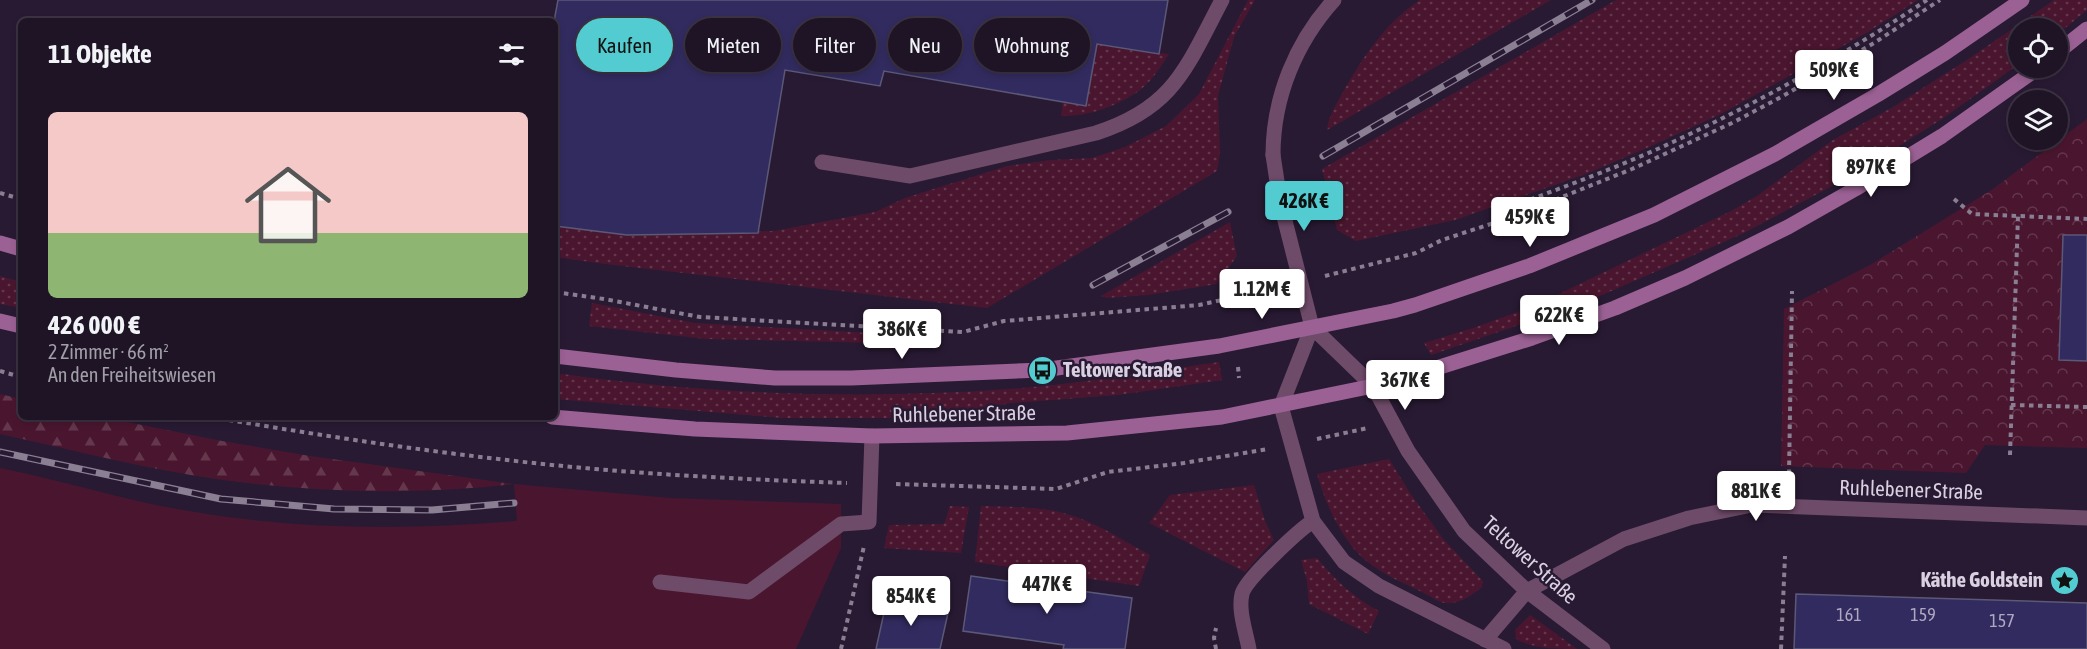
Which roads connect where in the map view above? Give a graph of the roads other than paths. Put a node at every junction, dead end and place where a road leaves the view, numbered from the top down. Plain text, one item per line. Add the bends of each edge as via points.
1 (1222, 0) edge
2 (1334, 0) edge
3 (2022, 0) edge
4 (2087, 29) edge
5 (2068, 44) edge
6 (2024, 78) edge
7 (822, 162) dead end
8 (0, 243) edge
9 (18, 248) edge
10 (0, 321) edge
11 (18, 325) edge
12 (1312, 327) junction
13 (558, 356) edge
14 (1372, 386) junction
15 (1281, 406) junction
16 (558, 418) edge
17 (872, 436) junction
18 (2087, 518) edge
19 (1313, 521) junction
20 (660, 582) dead end
21 (1527, 591) junction
22 (1485, 640) junction
23 (1249, 649) edge
24 (1504, 649) edge
25 (1603, 649) edge

1 - 7 street via 1186,68 1164,97 1120,126 910,176
2 - 12 street, bridge via 1286,75 1274,123 1273,155 1280,201
3 - 12 main road, Ruhlebener Straße via 1846,113 1654,215 1529,266 1415,305
4 - 5 main road
6 - 14 main road, Ruhlebener Straße via 1942,136 1856,189 1685,278 1532,338
8 - 9 main road
10 - 11 main road
12 - 13 main road, Ruhlebener Straße via 1110,362 902,377 775,378
12 - 14 street, Teltower Straße
12 - 15 street
14 - 15 main road, Ruhlebener Straße
14 - 21 street, Teltower Straße via 1408,451 1464,531
15 - 17 main road, Ruhlebener Straße via 1222,417 1067,433
15 - 19 street
16 - 17 main road, Ruhlebener Straße via 695,429
17 - 20 street via 869,522 841,524 749,592
18 - 21 street, Ruhlebener Straße via 1752,505 1689,518 1624,539
19 - 22 street via 1344,562 1379,586
19 - 23 street via 1254,574 1242,592
21 - 22 street, Ruhlebener Straße
21 - 25 street, Teltower Straße
22 - 24 street

